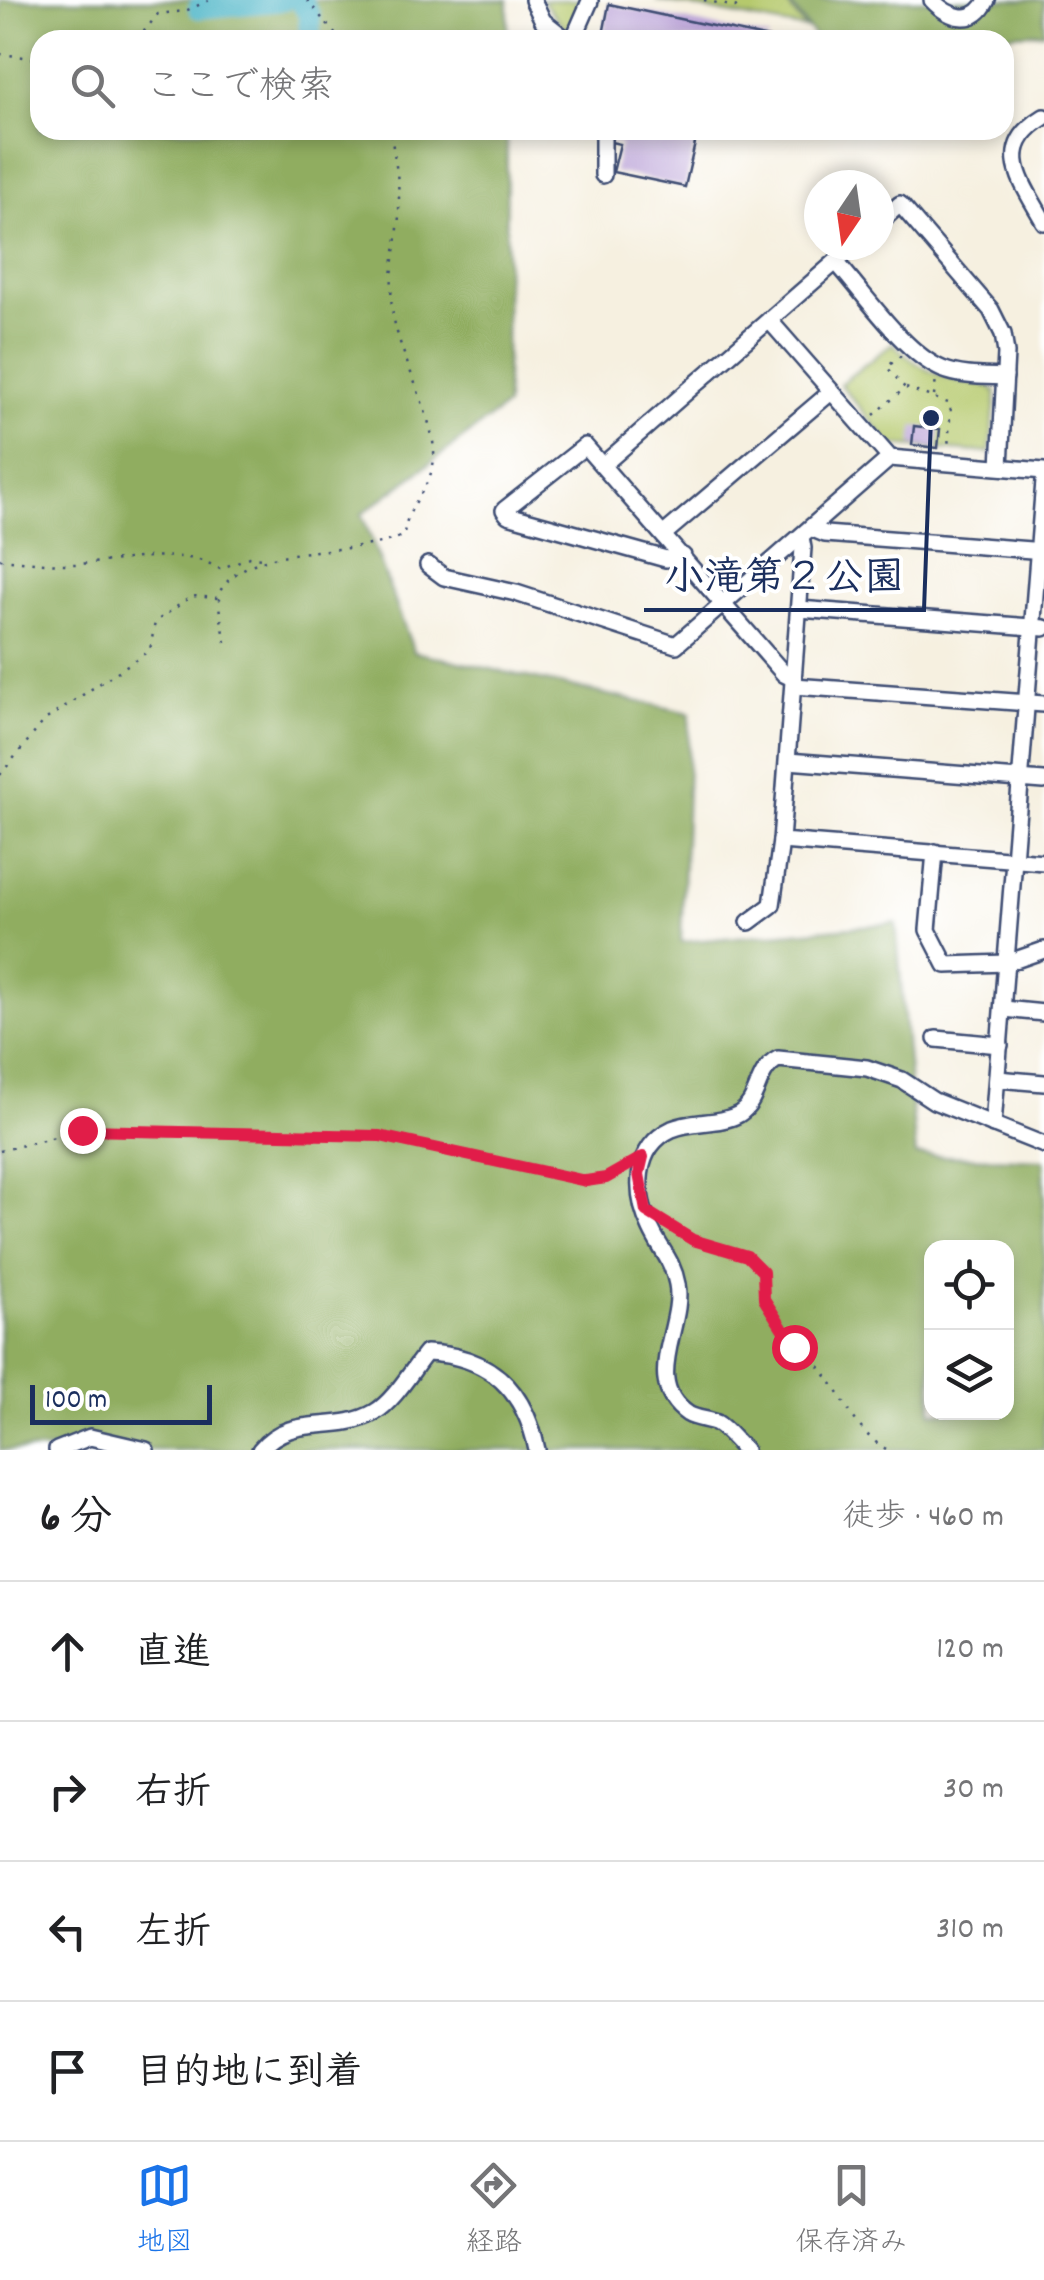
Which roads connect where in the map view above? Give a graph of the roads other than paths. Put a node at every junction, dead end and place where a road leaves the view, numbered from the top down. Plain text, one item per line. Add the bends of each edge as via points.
1 (533, 0) edge
2 (932, 0) edge
3 (987, 0) edge
4 (590, 1) edge
5 (556, 30) edge
6 (575, 30) edge
7 (1044, 117) edge
8 (602, 140) edge
9 (603, 174) dead end
10 (894, 209) edge
11 (1044, 222) edge
12 (836, 262) joint
13 (769, 320) junction
14 (1005, 378) junction
15 (831, 392) junction
16 (890, 458) junction
17 (604, 464) junction
18 (1000, 466) junction
19 (1044, 471) edge
20 (1044, 481) edge
21 (807, 533) junction
22 (664, 534) junction
23 (1042, 551) edge
24 (683, 556) junction
25 (428, 565) dead end
26 (722, 602) junction
27 (799, 609) junction
28 (1038, 628) edge
29 (794, 682) junction
30 (1036, 704) edge
31 (788, 761) junction
32 (1022, 779) junction
33 (1044, 781) edge
34 (781, 841) junction
35 (935, 852) junction
36 (1017, 859) junction
37 (1044, 862) edge
38 (749, 922) dead end
39 (1044, 950) edge
40 (1007, 963) junction
41 (1004, 1010) junction
42 (1044, 1012) edge
43 (936, 1039) dead end
44 (1000, 1044) junction
45 (998, 1079) junction
46 (1044, 1083) edge
47 (993, 1125) junction
48 (1044, 1145) edge
49 (57, 1450) edge
50 (146, 1450) edge
51 (260, 1450) edge
52 (537, 1450) edge
53 (745, 1450) edge

1 - 5 street
2 - 3 street via 966,18
4 - 6 street
7 - 11 street via 1020,136 1015,156
8 - 9 street
10 - 14 street via 900,204 991,310 1003,334
12 - 13 street
12 - 14 street via 915,352 939,368
13 - 15 street
13 - 17 street
14 - 18 street
15 - 16 street
15 - 22 street
16 - 18 street
16 - 21 street
17 - 22 street
17 - 24 street via 586,446 504,510 666,560
18 - 19 street
20 - 23 street
21 - 23 street
21 - 26 street
21 - 27 street
22 - 24 street
23 - 28 street
24 - 26 street
25 - 26 street via 444,577 516,592 676,645
26 - 29 street
27 - 28 street
27 - 29 street
28 - 30 street
29 - 30 street
29 - 31 street
30 - 32 street
31 - 32 street
31 - 34 street
32 - 33 street
32 - 36 street
34 - 35 street
34 - 38 street via 772,905
35 - 36 street
35 - 40 street via 928,930 946,965
36 - 37 street
36 - 40 street
39 - 40 street
40 - 41 street
41 - 42 street
41 - 44 street
43 - 44 street
44 - 45 street
45 - 46 street
45 - 47 street
47 - 48 street
47 - 53 street via 867,1068 778,1059 767,1066 740,1114 671,1130 643,1157 639,1174 650,1228 673,1264 678,1290 666,1347 672,1396 688,1414 719,1424
49 - 50 street via 90,1437
51 - 52 street via 291,1426 346,1423 377,1412 426,1353 443,1353 505,1378 524,1404

